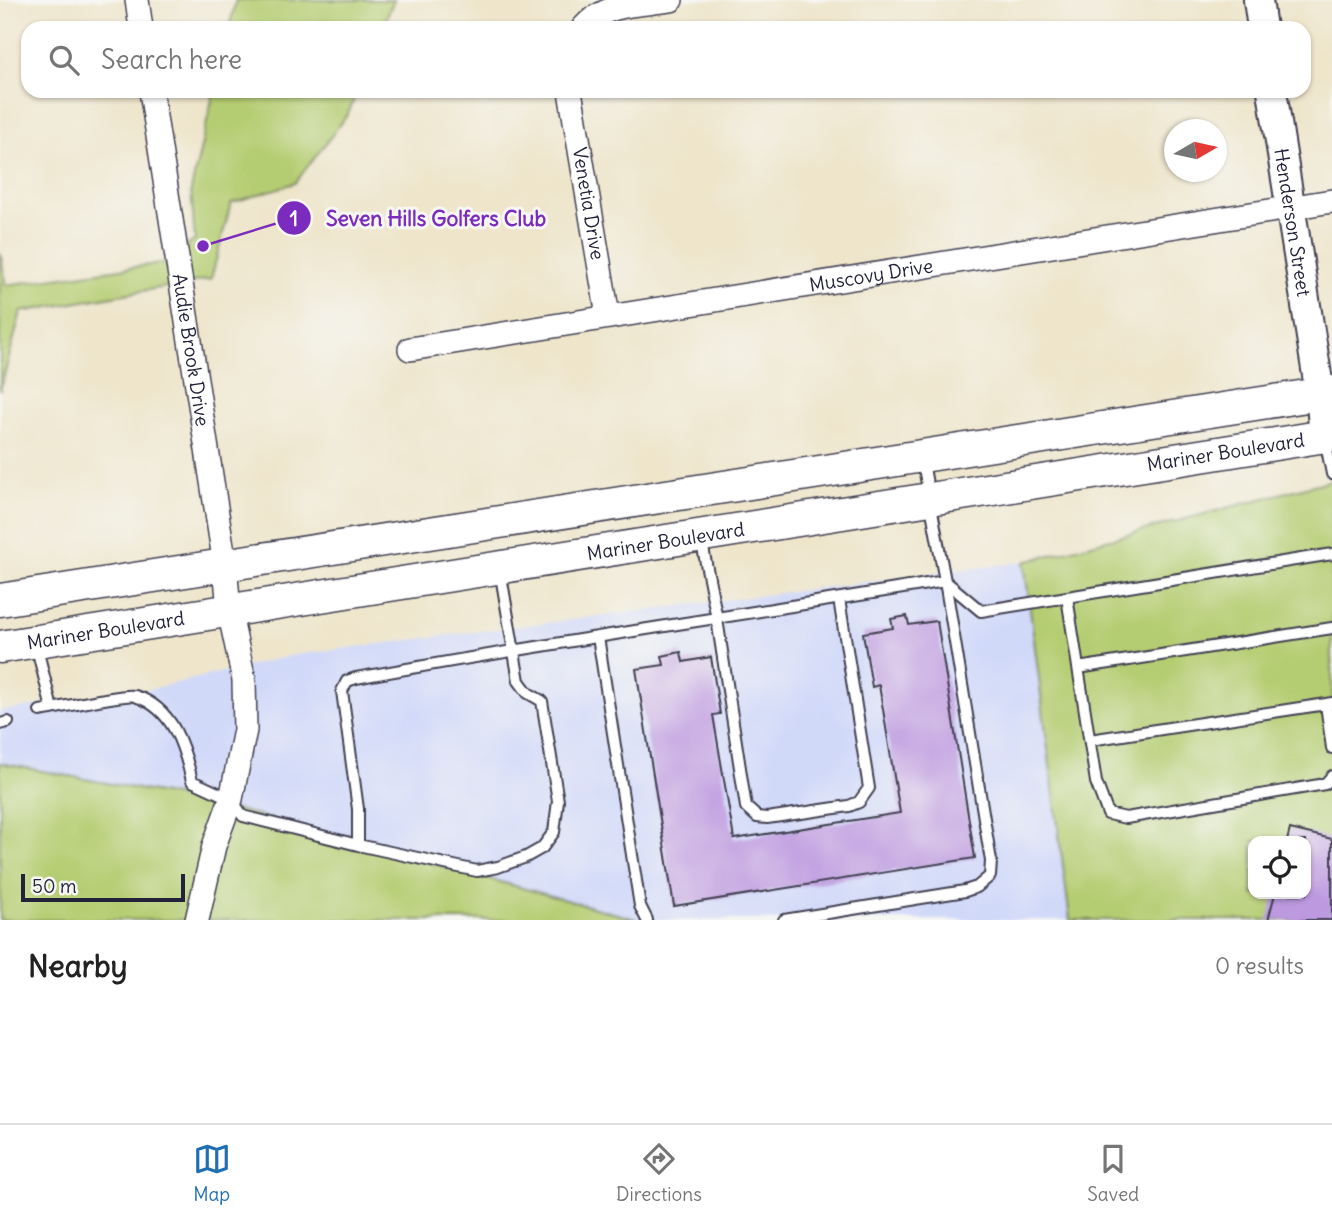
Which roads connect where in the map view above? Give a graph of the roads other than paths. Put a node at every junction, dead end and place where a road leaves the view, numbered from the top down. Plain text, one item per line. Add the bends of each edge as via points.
1 (137, 0) edge
2 (671, 0) edge
3 (1258, 0) edge
4 (140, 21) edge
5 (589, 21) edge
6 (1261, 21) edge
7 (152, 98) edge
8 (571, 98) edge
9 (1273, 98) edge
10 (1332, 201) edge
11 (1290, 207) junction
12 (608, 316) junction
13 (410, 349) dead end
14 (1326, 393) edge
15 (1328, 436) edge
16 (922, 456) junction
17 (1332, 474) edge
18 (930, 499) junction
19 (700, 536) junction
20 (1332, 554) edge
21 (225, 565) junction
22 (499, 567) junction
23 (945, 581) junction
24 (1067, 597) junction
25 (839, 599) junction
26 (0, 600) edge
27 (229, 610) junction
28 (716, 619) junction
29 (1332, 628) edge
30 (598, 637) junction
31 (35, 642) junction
32 (0, 647) edge
33 (515, 649) junction
34 (1078, 668) junction
35 (1329, 703) edge
36 (52, 709) junction
37 (40, 711) dead end
38 (1090, 740) junction
39 (1332, 748) edge
40 (1332, 776) edge
41 (231, 799) junction
42 (358, 845) junction
43 (197, 920) edge
44 (647, 920) edge
45 (784, 920) edge

1 - 4 street
2 - 5 street via 619,6
3 - 6 street
7 - 21 street, Audie Brook Drive
8 - 12 street, Venetia Drive
9 - 11 street, Henderson Street
10 - 11 street, Muscovy Drive
11 - 12 street, Muscovy Drive
11 - 14 street, Henderson Street
12 - 13 street, Muscovy Drive
14 - 15 street, Henderson Street
14 - 16 main road
15 - 17 lane
15 - 18 main road, Mariner Boulevard
16 - 18 lane
16 - 21 main road
18 - 19 main road, Mariner Boulevard
18 - 23 lane
19 - 22 main road, Mariner Boulevard
19 - 28 lane
20 - 24 lane
21 - 26 main road
21 - 27 street, Audie Brook Drive
22 - 27 main road, Mariner Boulevard
22 - 33 lane
23 - 24 lane via 981,611
23 - 25 lane
23 - 45 lane via 990,876 965,891
24 - 34 lane
25 - 28 lane
25 - 28 lane via 869,788 859,802 849,806 767,818 757,817 746,807
27 - 31 main road, Mariner Boulevard
27 - 41 street, Audie Brook Drive via 244,680 245,730
28 - 30 lane
29 - 34 lane
30 - 33 lane
30 - 44 lane via 640,906
31 - 32 main road, Mariner Boulevard
31 - 36 lane
33 - 42 lane via 347,681 342,691 359,809
33 - 42 lane via 519,681 541,701 558,801 554,832 542,848 526,858 477,871
34 - 38 lane
35 - 38 lane
35 - 39 lane
36 - 37 lane
36 - 41 lane via 133,695 162,710 184,746 192,780
38 - 40 lane via 1096,782 1108,814 1126,818 1325,784
41 - 42 lane via 243,816
41 - 43 street, Audie Brook Drive via 214,846

